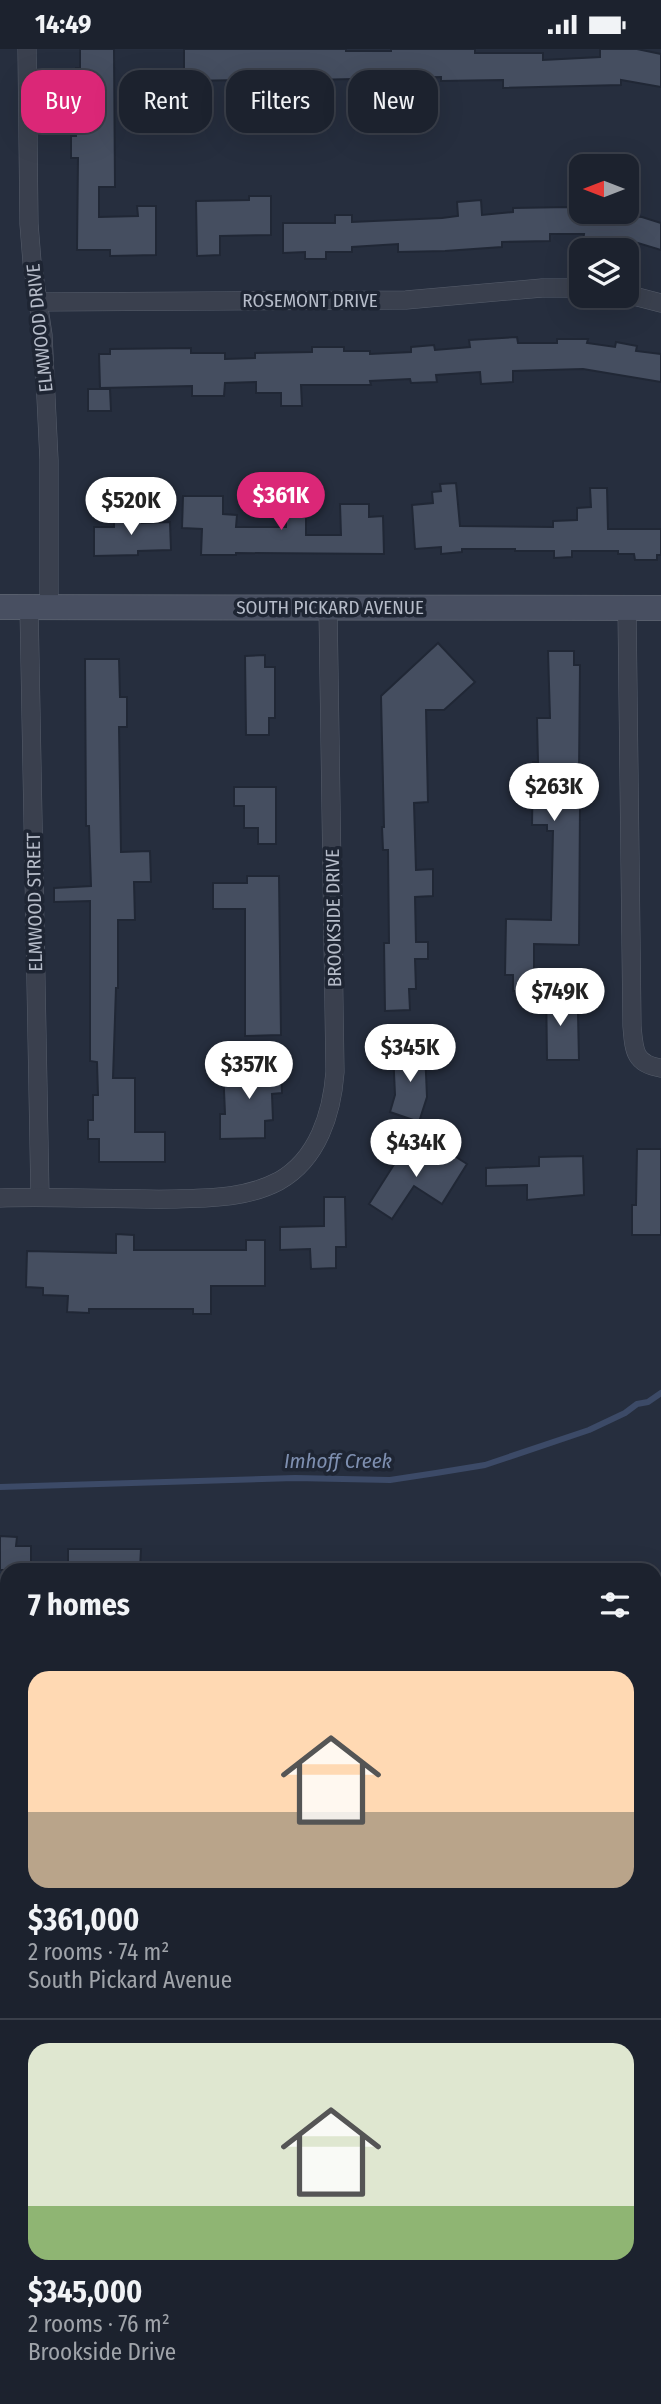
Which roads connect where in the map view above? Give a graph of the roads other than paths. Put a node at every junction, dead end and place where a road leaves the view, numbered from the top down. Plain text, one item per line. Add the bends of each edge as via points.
1 (27, 49) edge
2 (569, 288) edge
3 (639, 297) edge
4 (38, 302) junction
5 (661, 303) edge
6 (0, 607) edge
7 (39, 607) junction
8 (328, 607) junction
9 (627, 608) junction
10 (661, 608) edge
11 (661, 1068) edge
12 (40, 1196) junction
13 (0, 1198) edge

1 - 4 street, ELMWOOD DRIVE via 27,186
2 - 4 street, ROSEMONT DRIVE via 393,300
3 - 5 street
4 - 7 street, ELMWOOD DRIVE via 50,460
6 - 7 street, SOUTH PICKARD AVENUE
7 - 8 street, SOUTH PICKARD AVENUE
7 - 12 street, ELMWOOD STREET
8 - 9 street, SOUTH PICKARD AVENUE
8 - 12 street, BROOKSIDE DRIVE via 335,1072 327,1122 294,1170 246,1194 138,1200
9 - 10 street, SOUTH PICKARD AVENUE
9 - 11 street via 633,1037 638,1057
12 - 13 street, BROOKSIDE DRIVE

